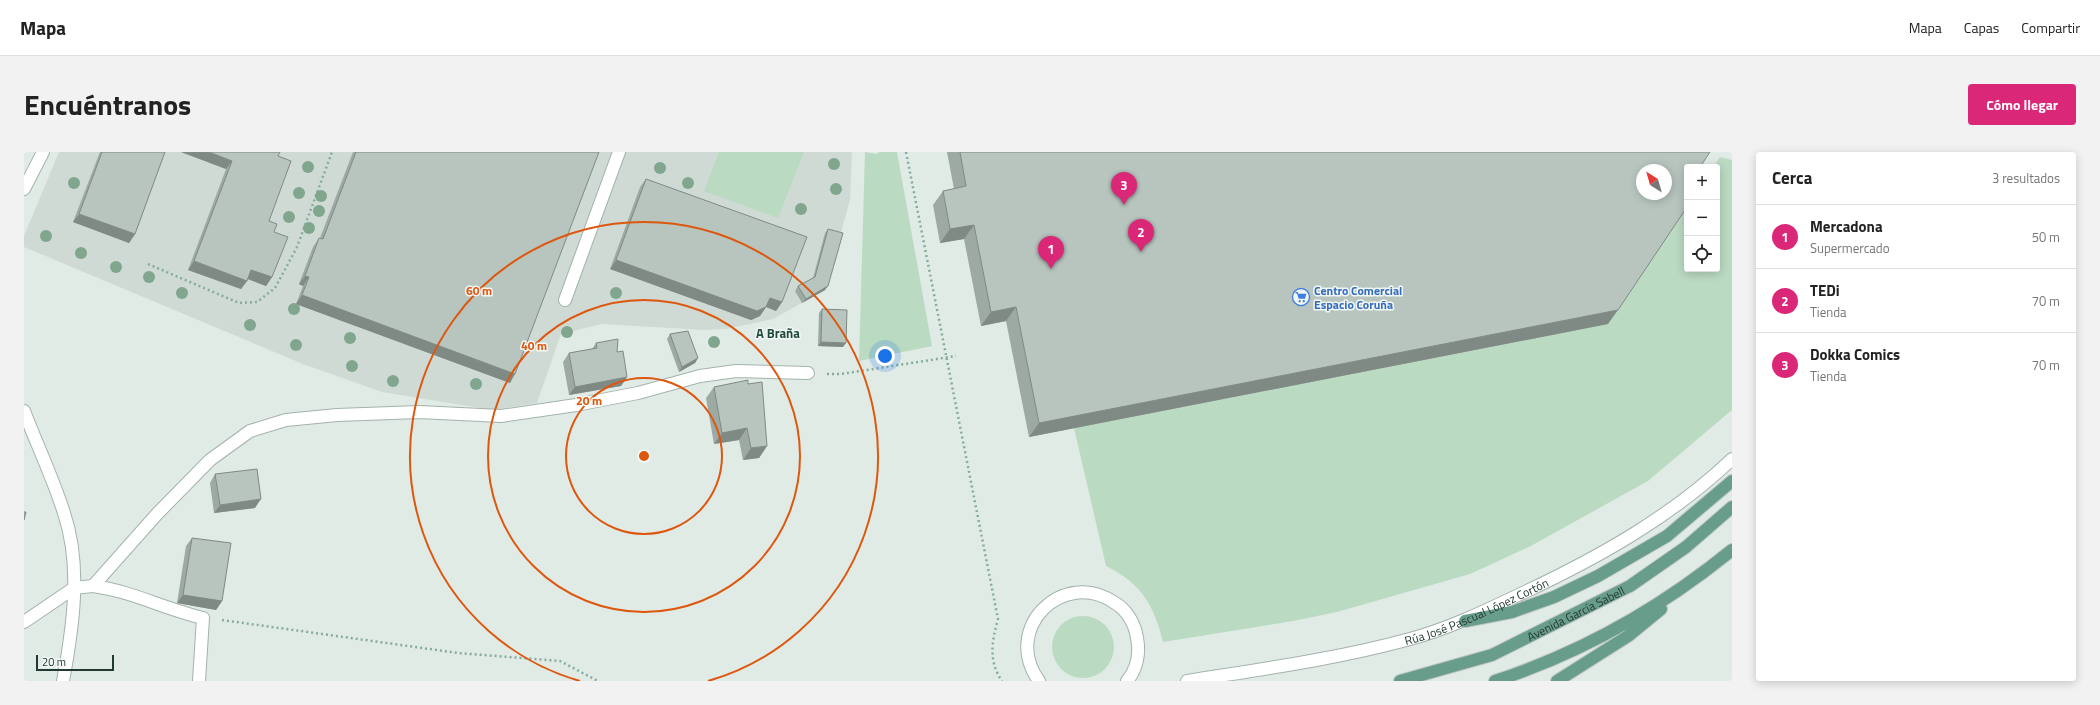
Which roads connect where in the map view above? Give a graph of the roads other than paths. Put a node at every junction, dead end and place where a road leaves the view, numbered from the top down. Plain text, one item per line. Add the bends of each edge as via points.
1 (42, 152) edge
2 (619, 152) edge
3 (24, 189) edge
4 (564, 300) dead end
5 (808, 373) road end
6 (24, 411) edge
7 (1732, 459) edge
8 (1732, 481) edge
9 (1732, 507) edge
10 (1732, 550) edge
11 (1718, 562) junction
12 (93, 586) junction
13 (74, 588) junction
14 (1465, 621) junction
15 (24, 622) edge
16 (1130, 679) edge
17 (63, 681) edge
18 (199, 681) edge
19 (1039, 681) edge
20 (1187, 681) edge
21 (1400, 681) edge
22 (1495, 681) edge
23 (1557, 681) edge

1 - 3 street
2 - 4 street
5 - 12 street via 729,372 700,376 638,393 501,416 419,412 286,420 250,431 210,460 157,514
6 - 13 street via 65,513 71,541
7 - 14 street, Rúa José Pascual López Cortón via 1710,480 1626,539 1569,571
8 - 14 main road via 1667,536 1598,576 1554,597 1512,612
9 - 21 main road, Avenida García Sabell via 1686,546 1630,586 1492,655
10 - 11 main road
11 - 22 main road via 1658,605 1591,642 1518,674
11 - 23 main road via 1628,636
12 - 13 street
12 - 18 street via 116,589 178,612 203,618
13 - 15 street
13 - 17 street via 70,640
14 - 20 street, Rúa José Pascual López Cortón via 1410,639 1325,659
16 - 19 street via 1137,662 1139,646 1130,617 1107,597 1092,592 1077,592 1049,603 1036,617 1028,634 1027,654 1032,672

